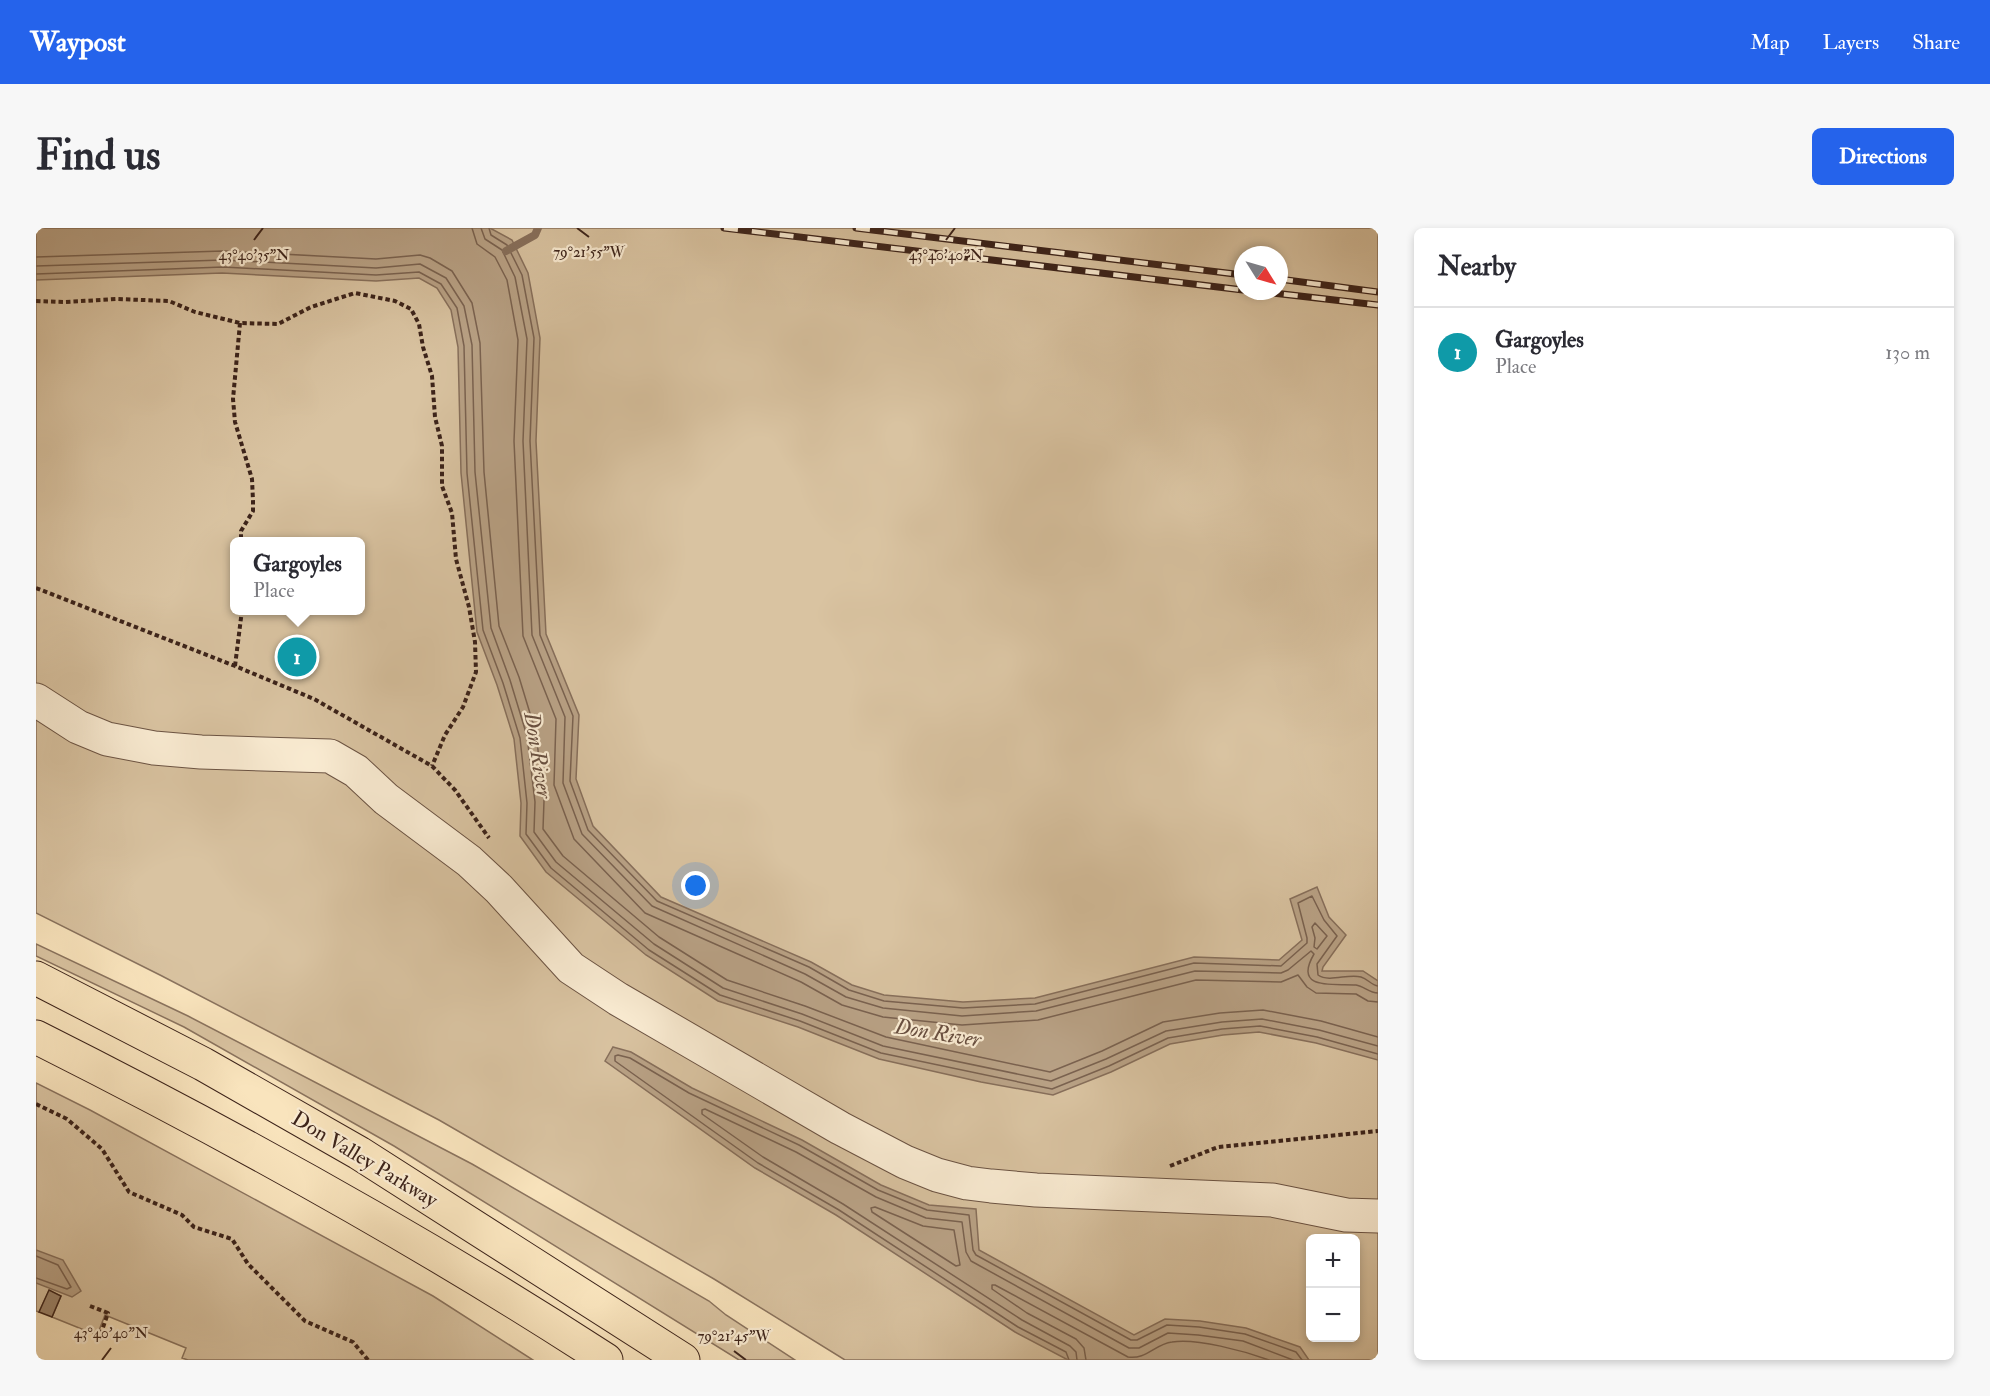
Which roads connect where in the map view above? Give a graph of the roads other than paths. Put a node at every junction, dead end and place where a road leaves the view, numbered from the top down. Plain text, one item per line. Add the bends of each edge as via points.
1 (36, 700) edge
2 (36, 978) edge
3 (36, 1037) edge
4 (1378, 1216) edge
5 (606, 1360) edge
6 (682, 1360) edge

1 - 4 lane via 78,727 107,739 154,748 330,756 356,771 404,813 470,861 571,968 840,1128 937,1175 966,1183 1036,1190 1272,1200 1346,1215
2 - 6 highway, Don Valley Parkway via 203,1064 359,1153
3 - 5 highway via 345,1201

